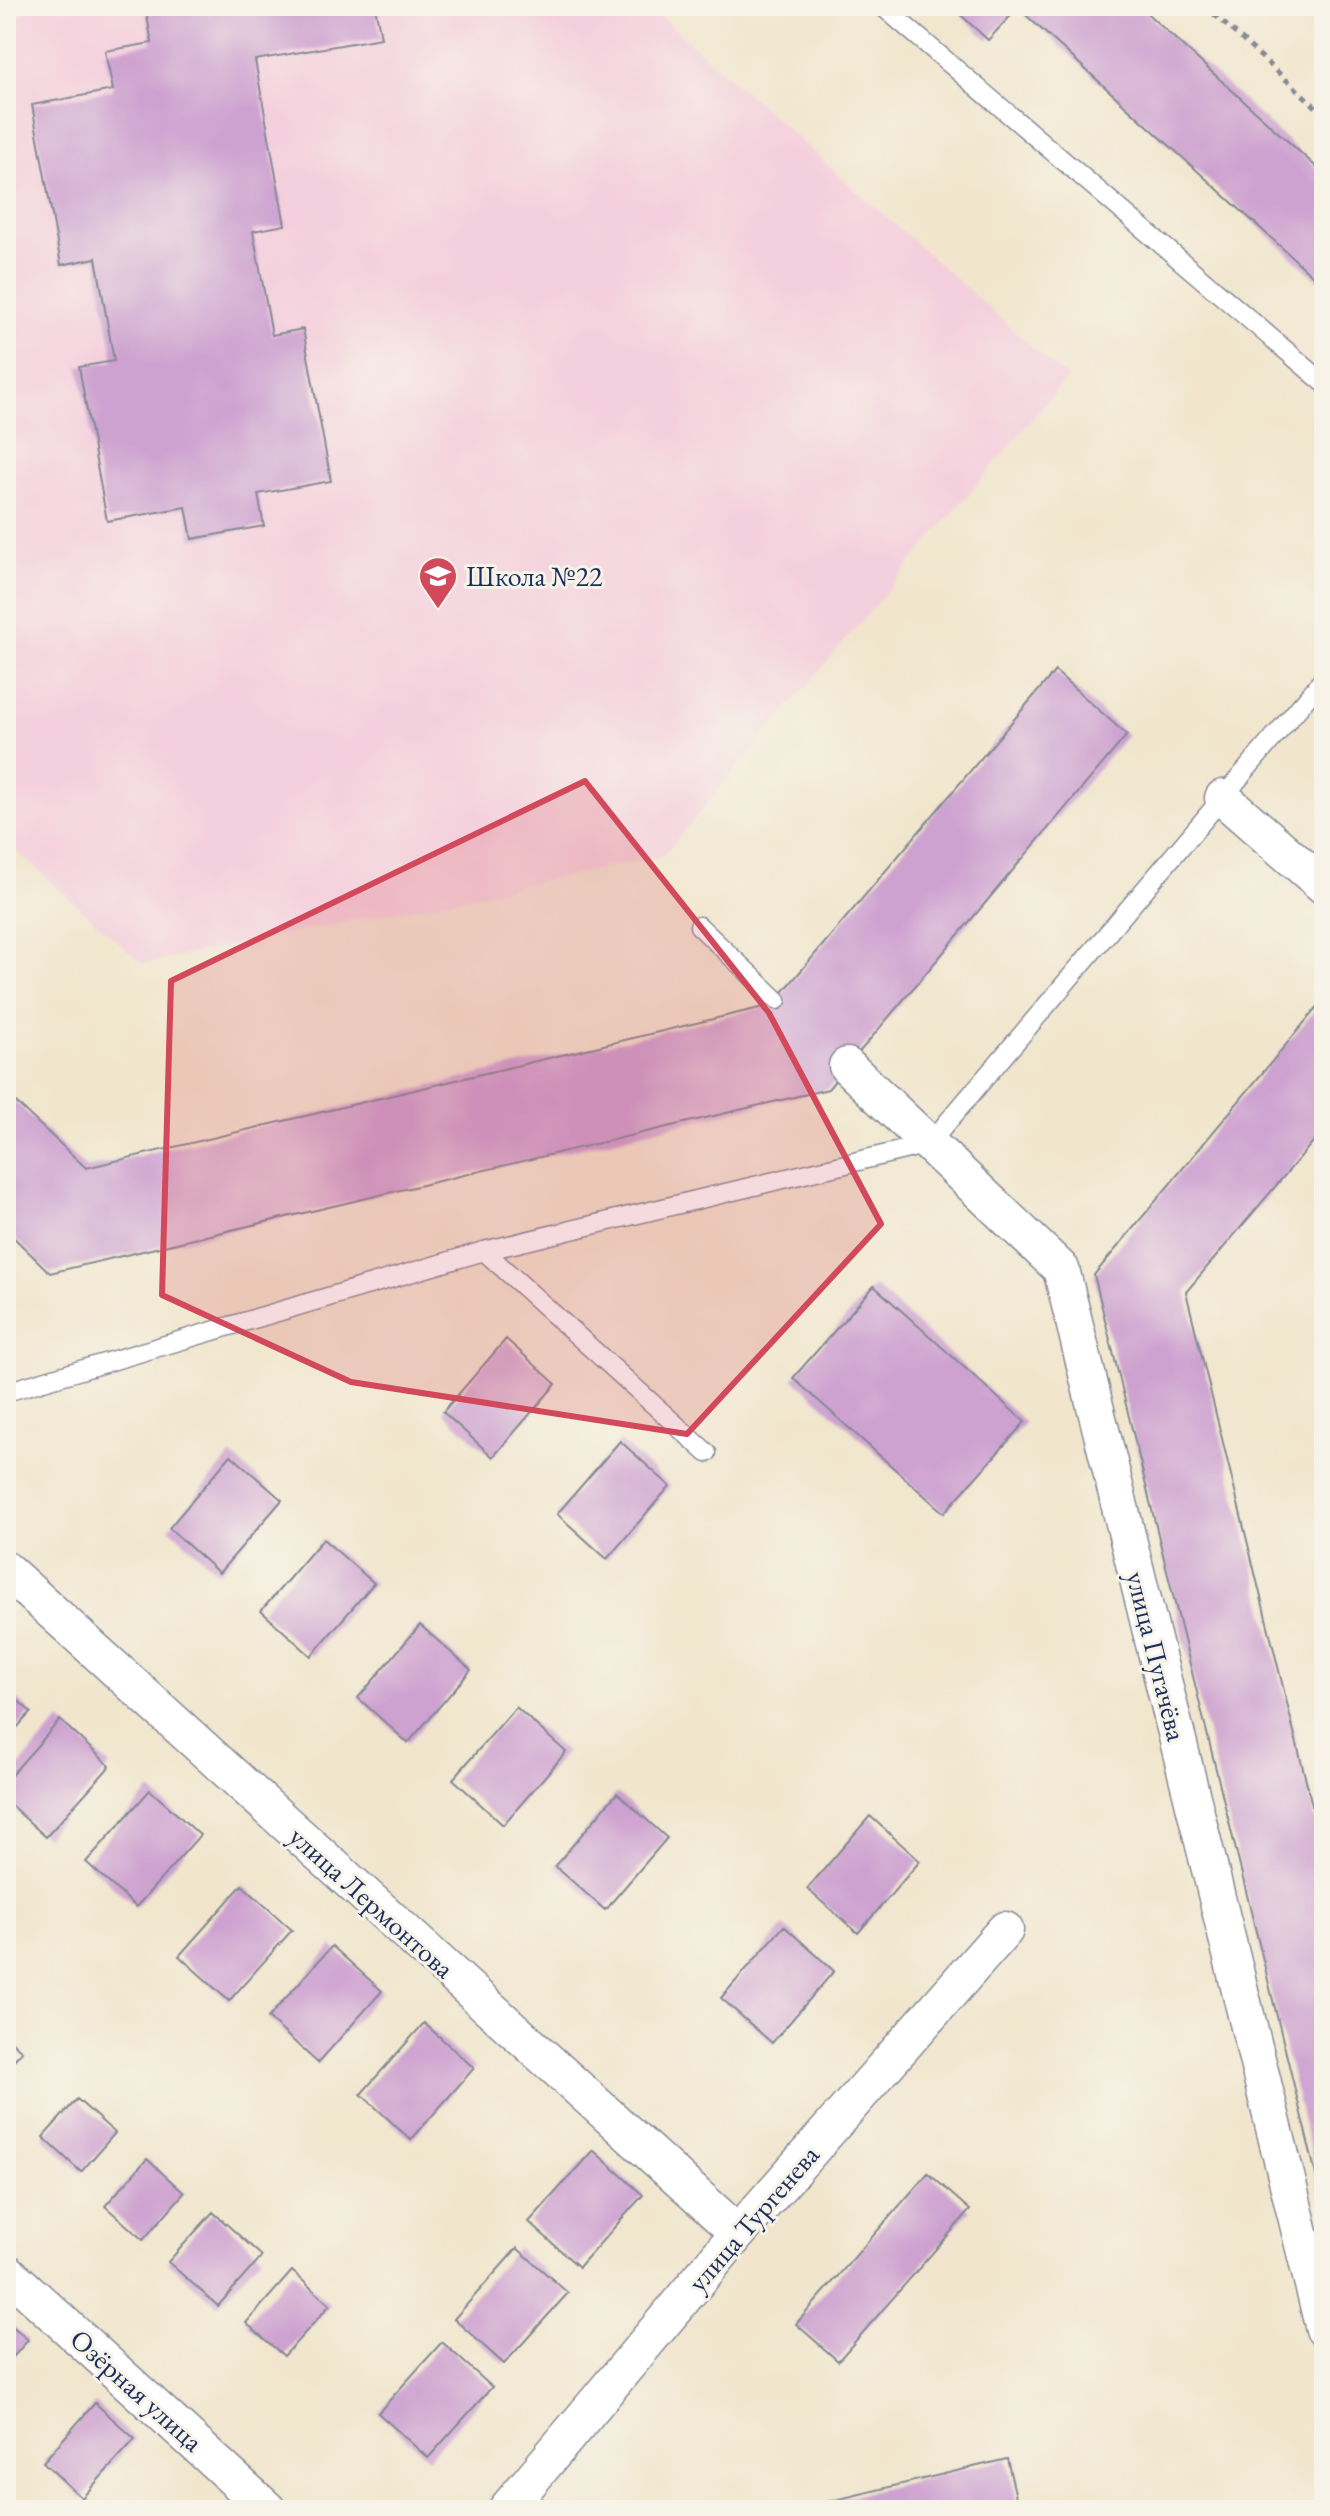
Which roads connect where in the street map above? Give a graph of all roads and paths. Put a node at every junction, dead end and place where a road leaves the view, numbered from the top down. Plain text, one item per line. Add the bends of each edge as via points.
1 (882, 6) edge
2 (1205, 6) edge
3 (1324, 114) edge
4 (1324, 383) edge
5 (1324, 678) edge
6 (1223, 798) junction
7 (1324, 886) edge
8 (699, 926) dead end
9 (777, 1000) dead end
10 (847, 1066) dead end
11 (929, 1144) junction
12 (484, 1251) junction
13 (6, 1392) edge
14 (707, 1453) dead end
15 (6, 1570) edge
16 (1005, 1930) dead end
17 (738, 2233) junction
18 (6, 2271) edge
19 (1324, 2329) edge
20 (268, 2510) edge
21 (506, 2510) edge

1 - 4 lane
2 - 3 path
5 - 6 lane
6 - 7 street
6 - 11 lane
8 - 9 lane
10 - 11 street, улица Пугачёва
11 - 12 lane
11 - 19 street, улица Пугачёва via 1061,1269
12 - 13 lane
12 - 14 lane
15 - 17 street, улица Лермонтова
16 - 17 street, улица Тургенева
17 - 21 street, улица Тургенева
18 - 20 street, Озёрная улица

